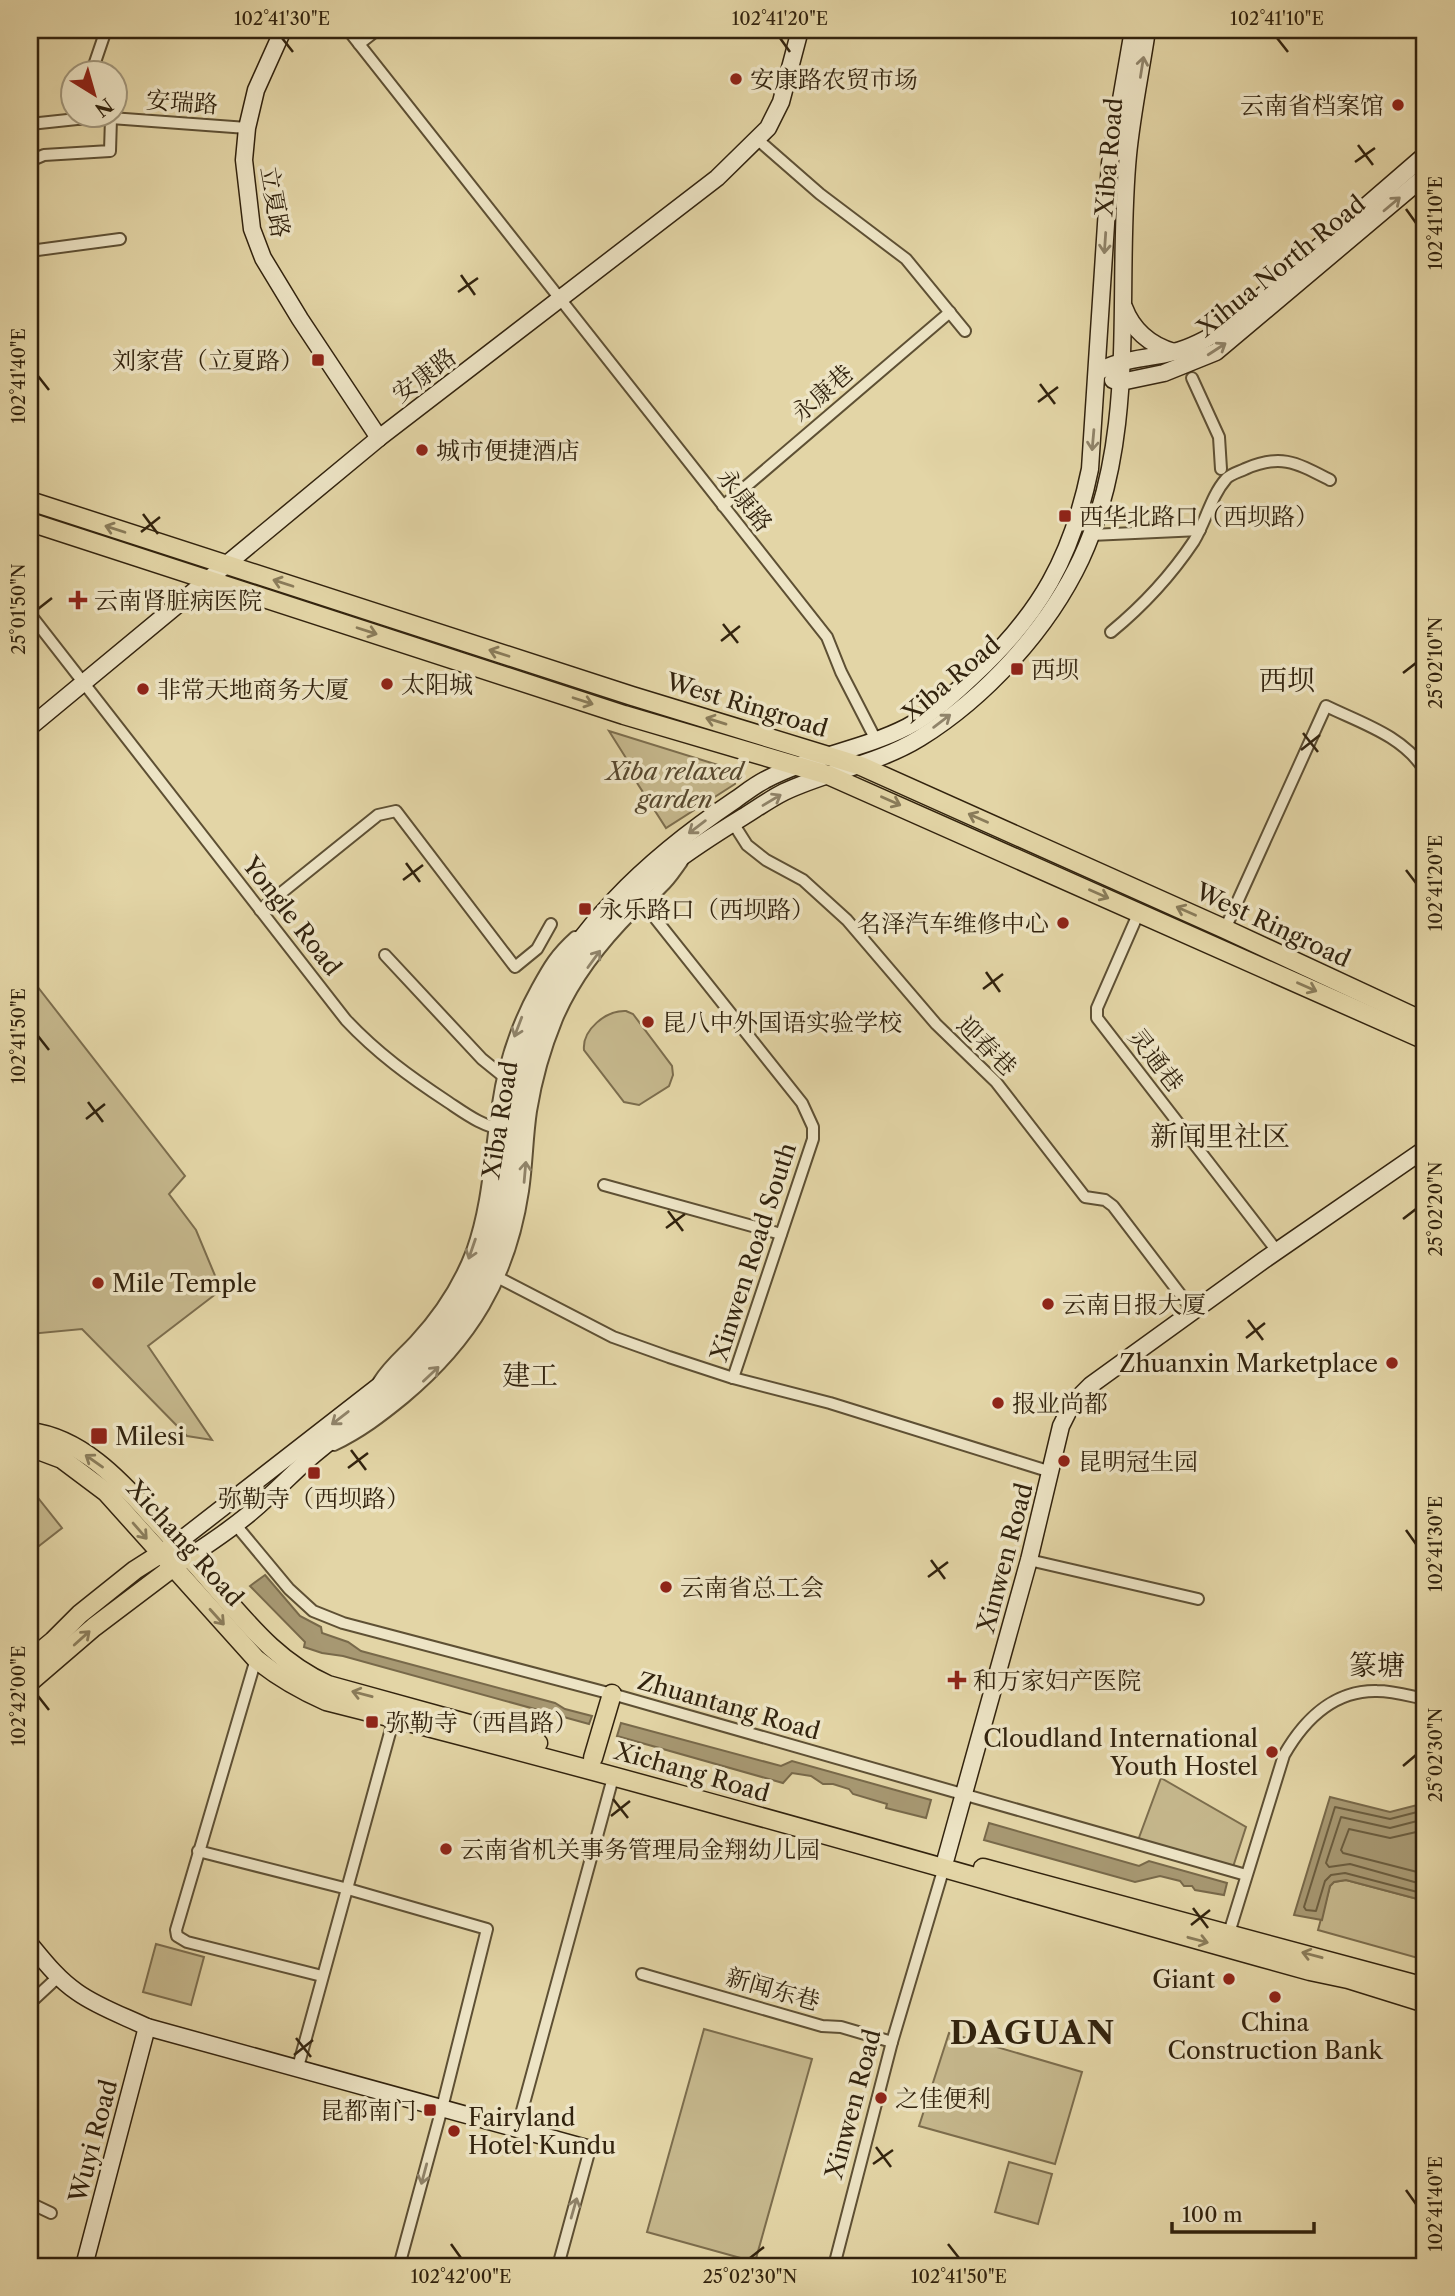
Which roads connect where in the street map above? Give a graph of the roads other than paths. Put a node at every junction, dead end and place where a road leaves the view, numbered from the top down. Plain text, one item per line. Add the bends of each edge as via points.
1 (106, 30) edge
2 (283, 30) edge
3 (348, 30) edge
4 (377, 30) edge
5 (800, 30) edge
6 (1111, 30) edge
7 (1138, 31) edge
8 (359, 44) junction
9 (96, 60) edge
10 (130, 119) edge
11 (60, 120) edge
12 (30, 124) edge
13 (247, 128) junction
14 (111, 130) edge
15 (757, 139) junction
16 (1425, 155) edge
17 (30, 161) edge
18 (1425, 176) edge
19 (120, 239) dead end
20 (30, 251) edge
21 (560, 300) junction
22 (1123, 305) junction
23 (950, 312) junction
24 (965, 331) dead end
25 (1174, 352) junction
26 (1122, 363) junction
27 (1098, 372) junction
28 (1155, 375) junction
29 (1192, 378) dead end
30 (1121, 382) junction
31 (1118, 420) junction
32 (379, 438) junction
33 (1221, 469) dead end
34 (1330, 480) dead end
35 (30, 501) edge
36 (723, 506) junction
37 (30, 522) edge
38 (1200, 530) junction
39 (1091, 534) junction
40 (227, 564) junction
41 (209, 579) junction
42 (30, 614) edge
43 (1111, 632) dead end
44 (84, 684) junction
45 (30, 727) edge
46 (876, 740) junction
47 (828, 755) junction
48 (797, 766) junction
49 (861, 766) junction
50 (1425, 771) edge
51 (828, 775) junction
52 (733, 824) junction
53 (691, 851) junction
54 (643, 903) junction
55 (260, 911) junction
56 (1139, 912) junction
57 (601, 914) junction
58 (551, 924) dead end
59 (1225, 929) junction
60 (384, 955) dead end
61 (1425, 1022) edge
62 (1425, 1040) edge
63 (503, 1076) junction
64 (500, 1129) junction
65 (1425, 1149) edge
66 (604, 1185) dead end
67 (781, 1234) junction
68 (1277, 1251) junction
69 (499, 1278) junction
70 (1193, 1311) junction
71 (733, 1378) junction
72 (30, 1432) edge
73 (30, 1447) edge
74 (316, 1453) junction
75 (1051, 1472) junction
76 (234, 1524) junction
77 (177, 1543) junction
78 (190, 1557) junction
79 (166, 1560) junction
80 (1030, 1560) junction
81 (1198, 1599) dead end
82 (256, 1658) junction
83 (30, 1660) edge
84 (30, 1682) edge
85 (612, 1695) junction
86 (1425, 1699) edge
87 (394, 1718) junction
88 (593, 1758) junction
89 (614, 1774) junction
90 (963, 1796) junction
91 (198, 1851) junction
92 (945, 1864) junction
93 (1246, 1875) junction
94 (348, 1889) junction
95 (1229, 1934) junction
96 (30, 1944) edge
97 (642, 1974) dead end
98 (58, 1976) junction
99 (322, 1976) junction
100 (1425, 1987) edge
101 (30, 2003) edge
102 (1425, 2003) edge
103 (147, 2027) junction
104 (892, 2042) junction
105 (298, 2067) junction
106 (442, 2108) junction
107 (517, 2129) junction
108 (590, 2149) joint
109 (30, 2203) edge
110 (51, 2213) dead end
111 (84, 2266) edge
112 (399, 2266) edge
113 (558, 2266) edge
114 (834, 2266) edge

1 - 9 street
2 - 13 street, 立夏路 via 256,90
3 - 8 street
4 - 8 street
5 - 15 street, 安康路 via 782,102
6 - 7 street
22 -> 7 street, Xiba Road
7 -> 27 street, Xiba Road via 1110,163
8 - 21 street
10 - 13 street, 安瑞路
11 - 12 street, 安瑞路
13 - 32 street, 立夏路 via 246,192 256,244
14 - 17 street via 110,150 44,155
15 - 21 street, 安康路 via 717,178
15 - 23 street via 906,260
16 - 25 street, Xihua North Road via 1225,328 1198,345
28 -> 18 street, Xihua North Road via 1216,352
19 - 20 street
21 - 32 street, 安康路
21 - 36 street, 永康路
22 - 25 street via 1144,338
22 - 26 street, Xiba Road
23 - 24 street
23 - 36 street, 永康巷
25 - 26 street, Xihua North Road
26 - 27 street, Xihua North Road
26 - 30 street, Xiba Road
27 - 30 street
27 -> 46 street, Xiba Road via 1083,503 1055,575 1016,632 960,688 908,726
28 - 30 street, Xihua North Road
28 - 31 street via 1132,389
29 - 33 street via 1219,437
30 - 31 street, Xiba Road
31 - 39 street, Xiba Road via 1111,470
32 - 40 street, 安康路
34 - 38 street via 1294,462 1264,461 1227,477
40 -> 35 main road, West Ringroad
36 - 46 street, 永康路 via 827,637
37 - 41 main road, West Ringroad
38 - 39 street
38 - 43 street via 1175,569 1141,608
49 -> 39 street, Xiba Road via 920,738 1009,664 1048,615
40 - 41 street, 安康路
47 -> 40 main road, West Ringroad
41 - 44 street, 安康路
41 -> 48 main road, West Ringroad via 624,715
42 - 44 street, Yongle Road
44 - 45 street, 安康路
44 - 55 street, Yongle Road
46 - 47 street, Xiba Road
47 - 48 street, Xiba Road
47 - 49 main road, West Ringroad
48 - 51 main road, West Ringroad
48 -> 57 street, Xiba Road via 765,780 683,838
49 - 51 street, Xiba Road
59 -> 49 main road, West Ringroad
50 - 59 street via 1396,740 1326,706
52 -> 51 street, Xiba Road via 784,792
51 -> 56 main road, West Ringroad
52 - 53 street, Xiba Road
52 - 70 street, 迎春巷 via 747,845 803,880 847,920 936,1024 996,1082 1085,1197 1114,1206
53 - 54 street via 662,888
53 - 74 street, Xiba Road via 599,932 547,1015 525,1083 502,1237 470,1310 422,1367
54 - 67 street, Xinwen Road South via 809,1116 813,1139
69 -> 54 street via 523,1191 536,1086 557,1019 608,939
55 - 58 street via 378,815 396,811 515,967 537,948
55 - 64 street, Yongle Road via 372,1047 474,1119
56 -> 62 main road, West Ringroad
56 - 68 street, 灵通巷 via 1097,1008 1097,1018
57 -> 63 street via 556,954 525,1010
57 - 64 street, Xiba Road via 567,958 535,1014
59 - 61 main road, West Ringroad
60 - 63 street
63 - 64 street
64 -> 77 street, Xiba Road via 494,1215 482,1253 452,1314 420,1351 372,1393
65 - 68 street, Xinwen Road
66 - 67 street
67 - 71 street, Xinwen Road South
68 - 70 street, Xinwen Road
69 - 71 street, Xinwen Road South via 613,1337
74 -> 69 street via 360,1433 438,1368 472,1328
70 - 75 street, Xinwen Road via 1076,1398 1061,1426
71 - 75 street, Xinwen Road South
77 -> 72 main road, Xichang Road via 123,1483 92,1458 63,1442
73 -> 79 main road, Xichang Road via 62,1459 88,1476
74 - 76 street, Xiba Road
75 - 80 street, Xinwen Road
76 - 78 street, Xiba Road
76 - 85 street, Zhuantang Road via 313,1611
77 - 78 main road, Xichang Road
77 - 79 main road
78 - 79 main road
88 -> 78 main road, Xichang Road via 328,1685 304,1674 263,1642
79 -> 82 main road, Xichang Road
79 - 83 main road via 135,1570
84 -> 79 main road
80 - 81 street
80 - 90 street, Xinwen Road
82 - 87 main road, Xichang Road via 275,1675 326,1701
82 - 91 street
85 - 88 main road
85 - 90 street, Zhuantang Road
86 - 93 street via 1377,1691 1359,1693 1322,1708 1308,1721 1284,1755
87 - 89 main road, Xichang Road
87 - 94 street
88 - 92 main road, Xichang Road
89 - 92 main road, Xichang Road
89 - 107 street
90 - 92 street, Xinwen Road
90 - 93 street, Zhuantang Road
91 - 94 street
91 - 99 street via 177,1936
92 - 95 main road, Xichang Road
92 -> 102 main road, Xichang Road
92 - 104 street, Xinwen Road
93 - 95 street
94 - 99 street
94 - 106 street via 487,1929
100 -> 95 main road, Xichang Road
96 - 98 street
97 - 104 street, 新闻东巷
98 - 101 street
98 - 103 street via 97,2004
99 - 105 street
103 - 105 street
103 - 111 street, Wuyi Road
104 - 114 street, Xinwen Road
105 - 106 street
106 - 107 street
106 -> 112 street
107 - 108 street
113 -> 108 street
109 - 110 street

